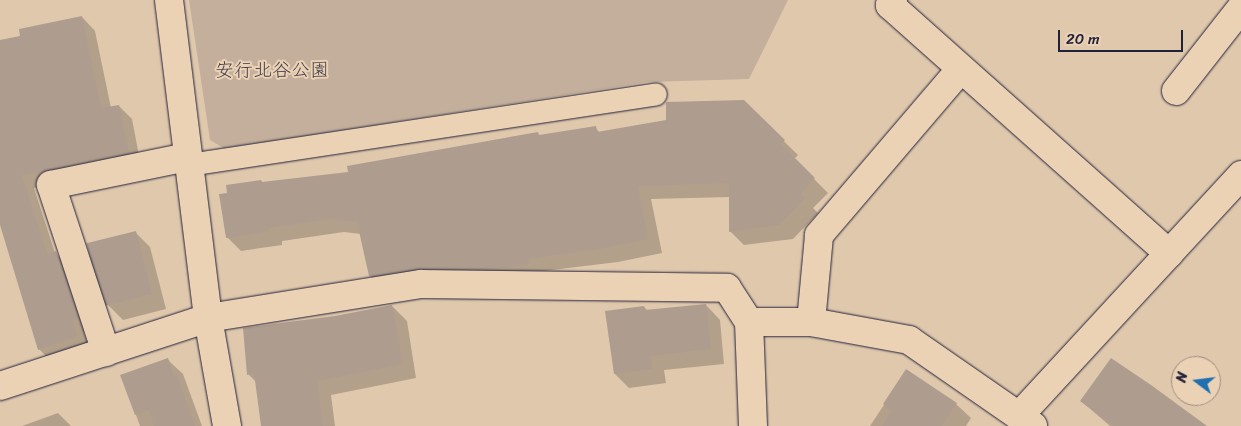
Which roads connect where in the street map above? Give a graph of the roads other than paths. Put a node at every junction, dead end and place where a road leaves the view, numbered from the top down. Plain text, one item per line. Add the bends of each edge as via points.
1 (169, 0) edge
2 (893, 0) edge
3 (1241, 8) edge
4 (961, 69) junction
5 (1176, 91) dead end
6 (656, 94) dead end
7 (188, 161) junction
8 (1241, 175) edge
9 (1169, 254) junction
10 (208, 318) junction
11 (749, 322) junction
12 (811, 322) junction
13 (106, 352) junction
14 (0, 386) edge
15 (1026, 421) edge
16 (227, 426) edge
17 (753, 426) edge

1 - 7 street
2 - 4 street via 890,5
3 - 5 street
4 - 9 street
4 - 12 street via 819,235
6 - 7 lane
7 - 10 street
7 - 13 street via 51,185
8 - 9 street
9 - 15 street
10 - 11 street via 421,284 727,288
10 - 13 street
10 - 16 street
11 - 12 street
11 - 17 street
12 - 15 street via 909,340
13 - 14 street

